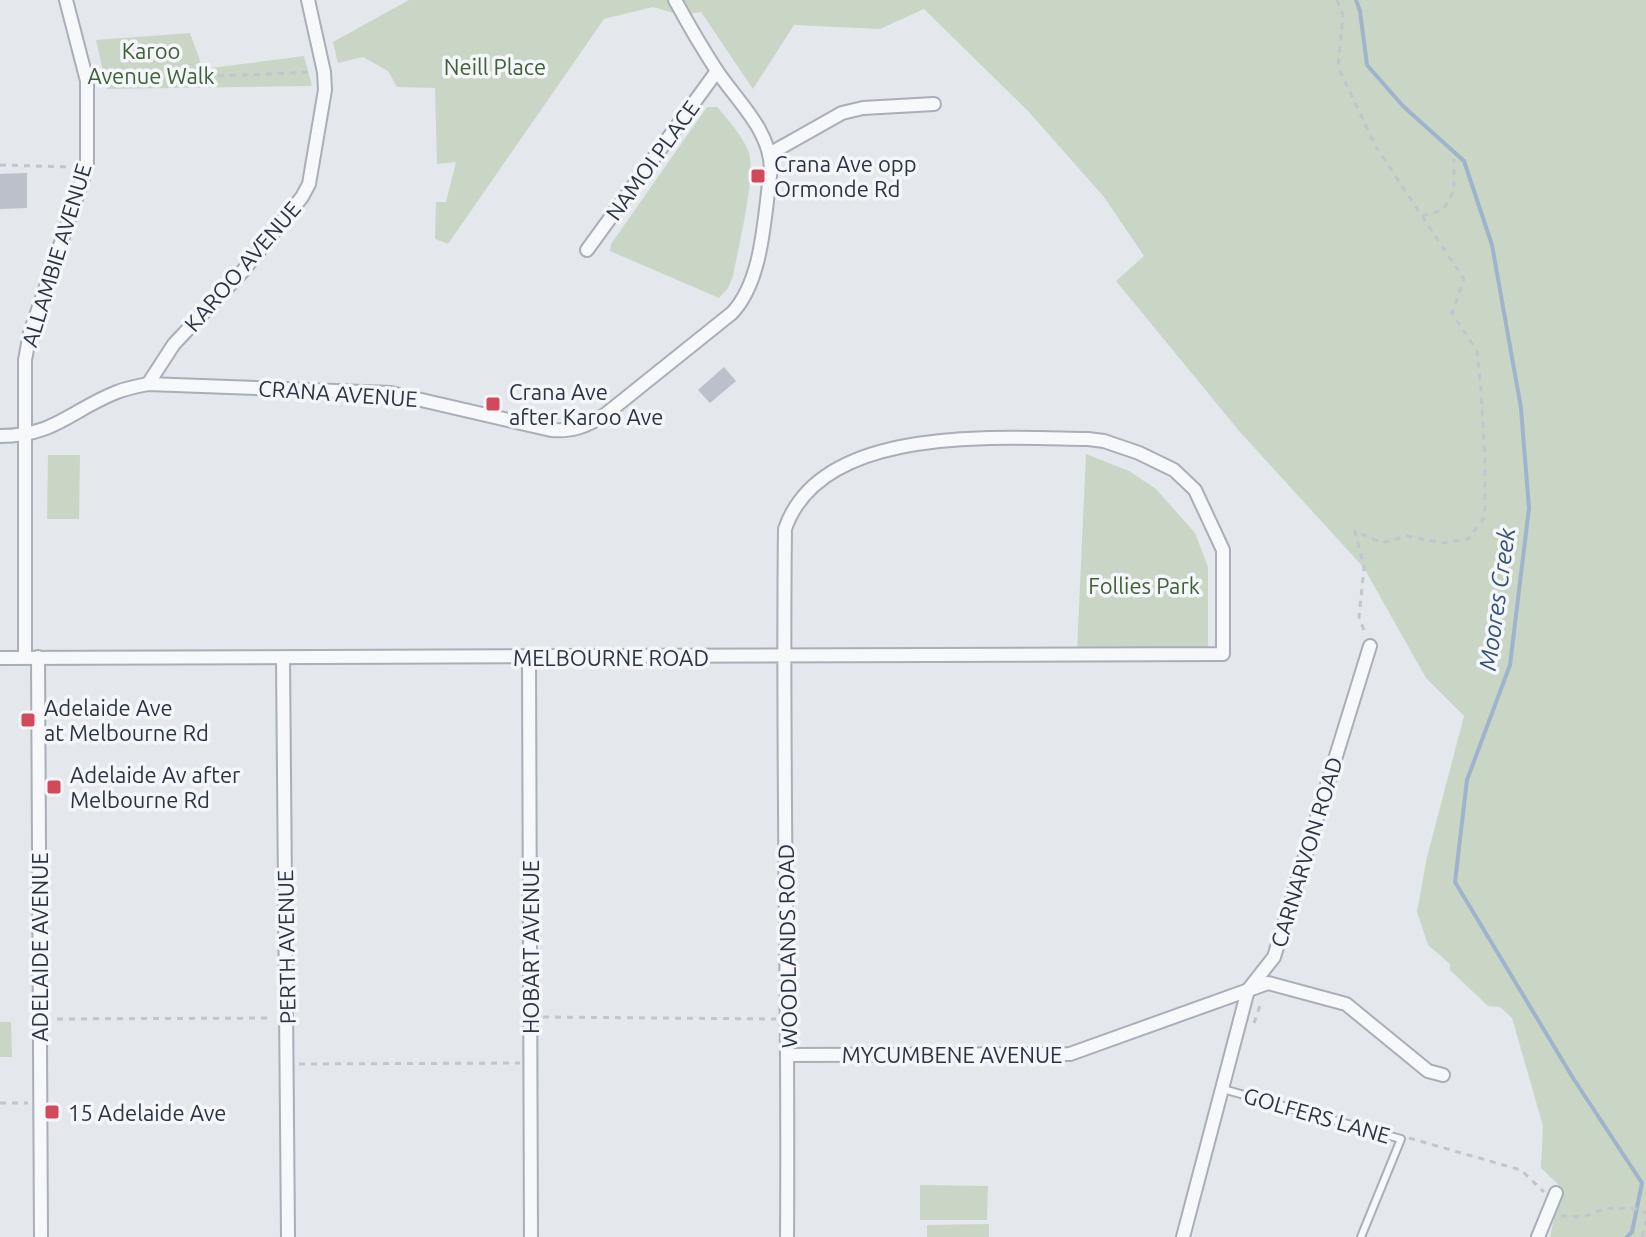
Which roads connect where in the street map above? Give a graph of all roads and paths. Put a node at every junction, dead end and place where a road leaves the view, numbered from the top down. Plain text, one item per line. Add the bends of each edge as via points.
1 (66, 0) edge
2 (308, 0) edge
3 (675, 0) edge
4 (1337, 0) edge
5 (717, 71) junction
6 (324, 72) junction
7 (87, 81) junction
8 (934, 104) dead end
9 (771, 153) junction
10 (1454, 159) dead end
11 (0, 165) edge
12 (87, 167) junction
13 (1422, 216) junction
14 (587, 250) dead end
15 (148, 384) junction
16 (0, 436) edge
17 (25, 436) junction
18 (1370, 646) joint
19 (1223, 654) joint
20 (783, 655) junction
21 (32, 657) junction
22 (529, 657) junction
23 (0, 658) edge
24 (283, 658) junction
25 (1268, 983) junction
26 (1248, 990) junction
27 (530, 1017) junction
28 (287, 1018) junction
29 (57, 1019) dead end
30 (788, 1019) junction
31 (1254, 1023) dead end
32 (789, 1055) junction
33 (530, 1063) junction
34 (288, 1064) junction
35 (1443, 1075) dead end
36 (1223, 1089) junction
37 (0, 1103) edge
38 (40, 1103) junction
39 (1408, 1137) dead end
40 (1555, 1198) junction
41 (1646, 1213) edge
42 (1646, 1221) edge
43 (41, 1237) edge
44 (288, 1237) edge
45 (531, 1237) edge
46 (787, 1237) edge
47 (1183, 1237) edge
48 (1361, 1237) edge
49 (1538, 1237) edge
50 (1642, 1237) edge

1 - 7 street, ALLAMBIE AVENUE
2 - 6 street, KAROO AVENUE
3 - 5 street
4 - 13 path via 1343,15 1338,67 1376,147
5 - 9 street
5 - 14 street, NAMOI PLACE
6 - 7 path
6 - 15 street, KAROO AVENUE via 314,171 302,197 243,271 174,344
7 - 12 street, ALLAMBIE AVENUE
8 - 9 street via 842,113
9 - 15 street, CRANA AVENUE via 754,279 744,299 588,425 569,432 551,430 391,393
10 - 13 path via 1454,191 1443,210
11 - 12 path
12 - 17 street, ALLAMBIE AVENUE via 30,333
13 - 18 path via 1464,279 1452,313 1477,351 1485,517 1468,539 1442,543 1407,536 1382,543 1355,531 1364,568 1359,617
15 - 17 street, CRANA AVENUE via 118,391
16 - 17 street, CRANA AVENUE
17 - 21 street, ALLAMBIE AVENUE
18 - 26 street, CARNARVON ROAD via 1274,957
19 - 20 street, MELBOURNE ROAD
19 - 20 street, WOODLANDS ROAD via 1223,550 1195,490 1174,470 1104,441 962,437 921,441 863,457 823,477 790,513 785,529
20 - 22 street, MELBOURNE ROAD
20 - 30 street, WOODLANDS ROAD
21 - 23 street, MELBOURNE ROAD
21 - 24 street, MELBOURNE ROAD
21 - 38 street, ADELAIDE AVENUE
22 - 24 street, MELBOURNE ROAD
22 - 27 street, HOBART AVENUE
24 - 28 street, PERTH AVENUE
25 - 26 street, MYCUMBENE AVENUE
25 - 31 path
25 - 35 street via 1346,1004 1428,1071
26 - 32 street, MYCUMBENE AVENUE via 1070,1054
26 - 36 street, CARNARVON ROAD
27 - 30 path
27 - 33 street, HOBART AVENUE
28 - 29 path
28 - 34 street, PERTH AVENUE
30 - 32 street, WOODLANDS ROAD
32 - 46 street, WOODLANDS ROAD
33 - 34 path
33 - 45 street, HOBART AVENUE
34 - 44 street, PERTH AVENUE
36 - 47 street, CARNARVON ROAD
36 - 48 lane, GOLFERS LANE via 1401,1139
37 - 38 path
38 - 43 street, ADELAIDE AVENUE
39 - 40 path via 1521,1170
40 - 41 path via 1556,1215 1583,1217 1606,1208
40 - 49 street
42 - 50 path

